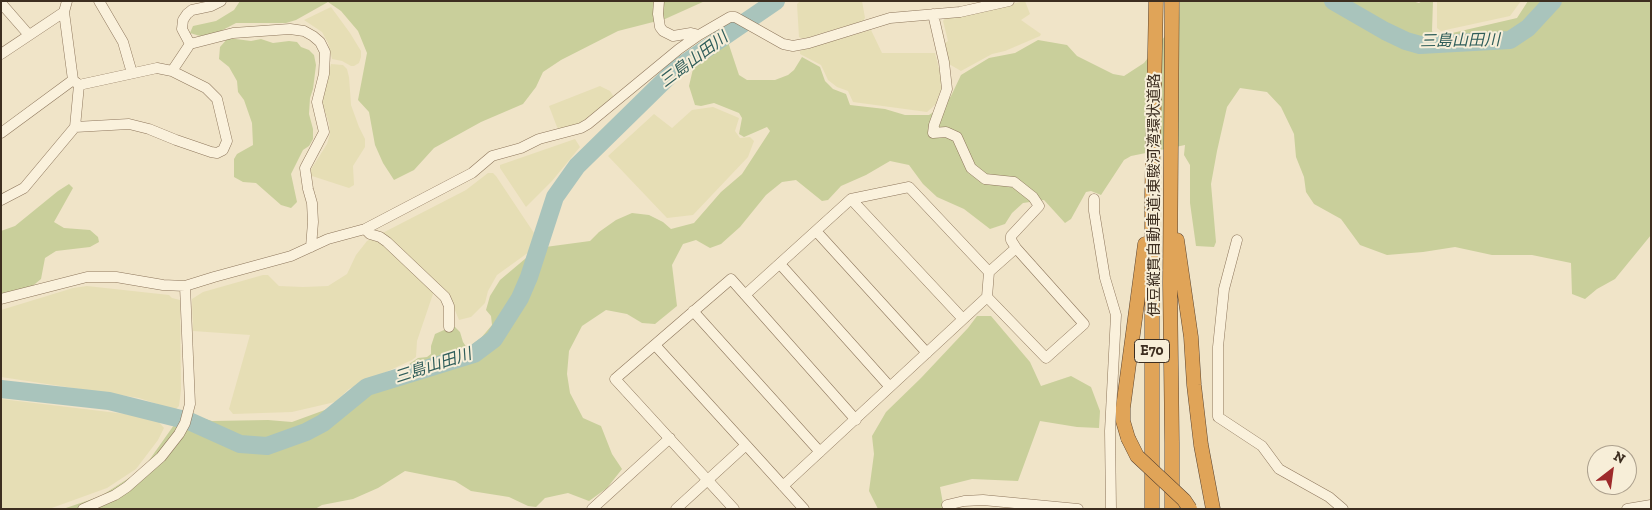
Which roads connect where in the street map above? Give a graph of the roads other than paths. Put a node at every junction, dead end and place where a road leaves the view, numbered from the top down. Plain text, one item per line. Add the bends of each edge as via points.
1 (99, 1) edge
2 (221, 1) edge
3 (659, 1) edge
4 (1009, 1) edge
5 (1156, 1) edge
6 (1172, 1) edge
7 (1, 3) edge
8 (65, 6) edge
9 (933, 14) junction
10 (699, 34) junction
11 (28, 35) junction
12 (190, 44) junction
13 (1, 54) edge
14 (172, 71) junction
15 (132, 73) junction
16 (76, 83) junction
17 (75, 127) junction
18 (1, 133) edge
19 (1152, 193) junction
20 (1170, 194) junction
21 (852, 198) junction
22 (1094, 199) dead end
23 (1, 200) edge
24 (364, 229) junction
25 (816, 231) junction
26 (1237, 240) dead end
27 (311, 247) junction
28 (1016, 248) junction
29 (780, 264) junction
30 (989, 272) junction
31 (185, 286) junction
32 (745, 296) junction
33 (987, 297) junction
34 (1, 299) edge
35 (693, 311) junction
36 (963, 319) junction
37 (449, 327) dead end
38 (655, 345) junction
39 (927, 353) junction
40 (890, 387) junction
41 (856, 420) junction
42 (670, 438) junction
43 (746, 445) junction
44 (820, 452) junction
45 (708, 479) junction
46 (783, 486) junction
47 (1651, 504) edge
48 (946, 506) dead end
49 (83, 509) edge
50 (592, 509) edge
51 (676, 509) edge
52 (734, 509) edge
53 (804, 509) edge
54 (1078, 509) edge
55 (1111, 509) edge
56 (1152, 509) edge
57 (1172, 509) edge
58 (1190, 509) edge
59 (1213, 509) edge
60 (1344, 509) edge
61 (1627, 509) edge

1 - 15 street via 122,42
2 - 12 street via 187,14 182,29
3 - 10 street via 658,14 663,31 674,36
4 - 9 street via 960,12
5 - 19 highway, 伊豆縦貫自動車道;東駿河湾環状道路 / E70
6 - 20 highway, 伊豆縦貫自動車道;東駿河湾環状道路 / E70
7 - 11 street
8 - 11 street
8 - 16 street
9 - 10 street via 890,18 793,46 774,40 736,17 730,17
9 - 28 street via 947,89 933,133 946,132 957,137 971,168 985,179 1014,182 1033,197 1039,206 1011,236
10 - 24 street via 588,124 492,156 472,173
11 - 13 street
12 - 14 street
12 - 27 street via 233,33 290,29 304,31 320,42 326,57 317,102 324,132 306,168 312,203
14 - 15 street via 157,68
14 - 17 street via 206,88 218,99 226,141 223,150 211,152 129,124
15 - 16 street
16 - 17 street
16 - 18 street
17 - 23 street via 24,188
19 - 56 highway, 伊豆縦貫自動車道;東駿河湾環状道路 / E70
19 - 58 highway, bridge via 1123,421 1137,456
20 - 57 highway, 伊豆縦貫自動車道;東駿河湾環状道路 / E70
20 - 59 highway via 1192,337 1201,445
21 - 25 street
21 - 30 street via 909,187
21 - 36 street
22 - 55 street via 1105,278 1116,315 1110,431
24 - 27 street
24 - 37 street via 387,242 445,297 449,306
25 - 29 street
25 - 39 street
26 - 60 street via 1224,289 1218,347 1218,417 1258,442 1279,469 1318,490
27 - 31 street via 291,256
28 - 30 street
28 - 33 street via 1084,324 1046,358
29 - 32 street
29 - 40 street
30 - 33 street
31 - 34 street via 116,277 87,277
31 - 49 street via 190,404 185,423 161,457 127,487
32 - 35 street via 731,279
32 - 41 street
33 - 36 street
35 - 38 street
35 - 44 street
36 - 39 street
38 - 42 street via 615,379
38 - 43 street
39 - 40 street
40 - 41 street
41 - 44 street
42 - 45 street
42 - 50 street
43 - 45 street
43 - 46 street
44 - 46 street
45 - 51 street
45 - 52 street
46 - 53 street
47 - 61 street
48 - 54 street via 983,500

